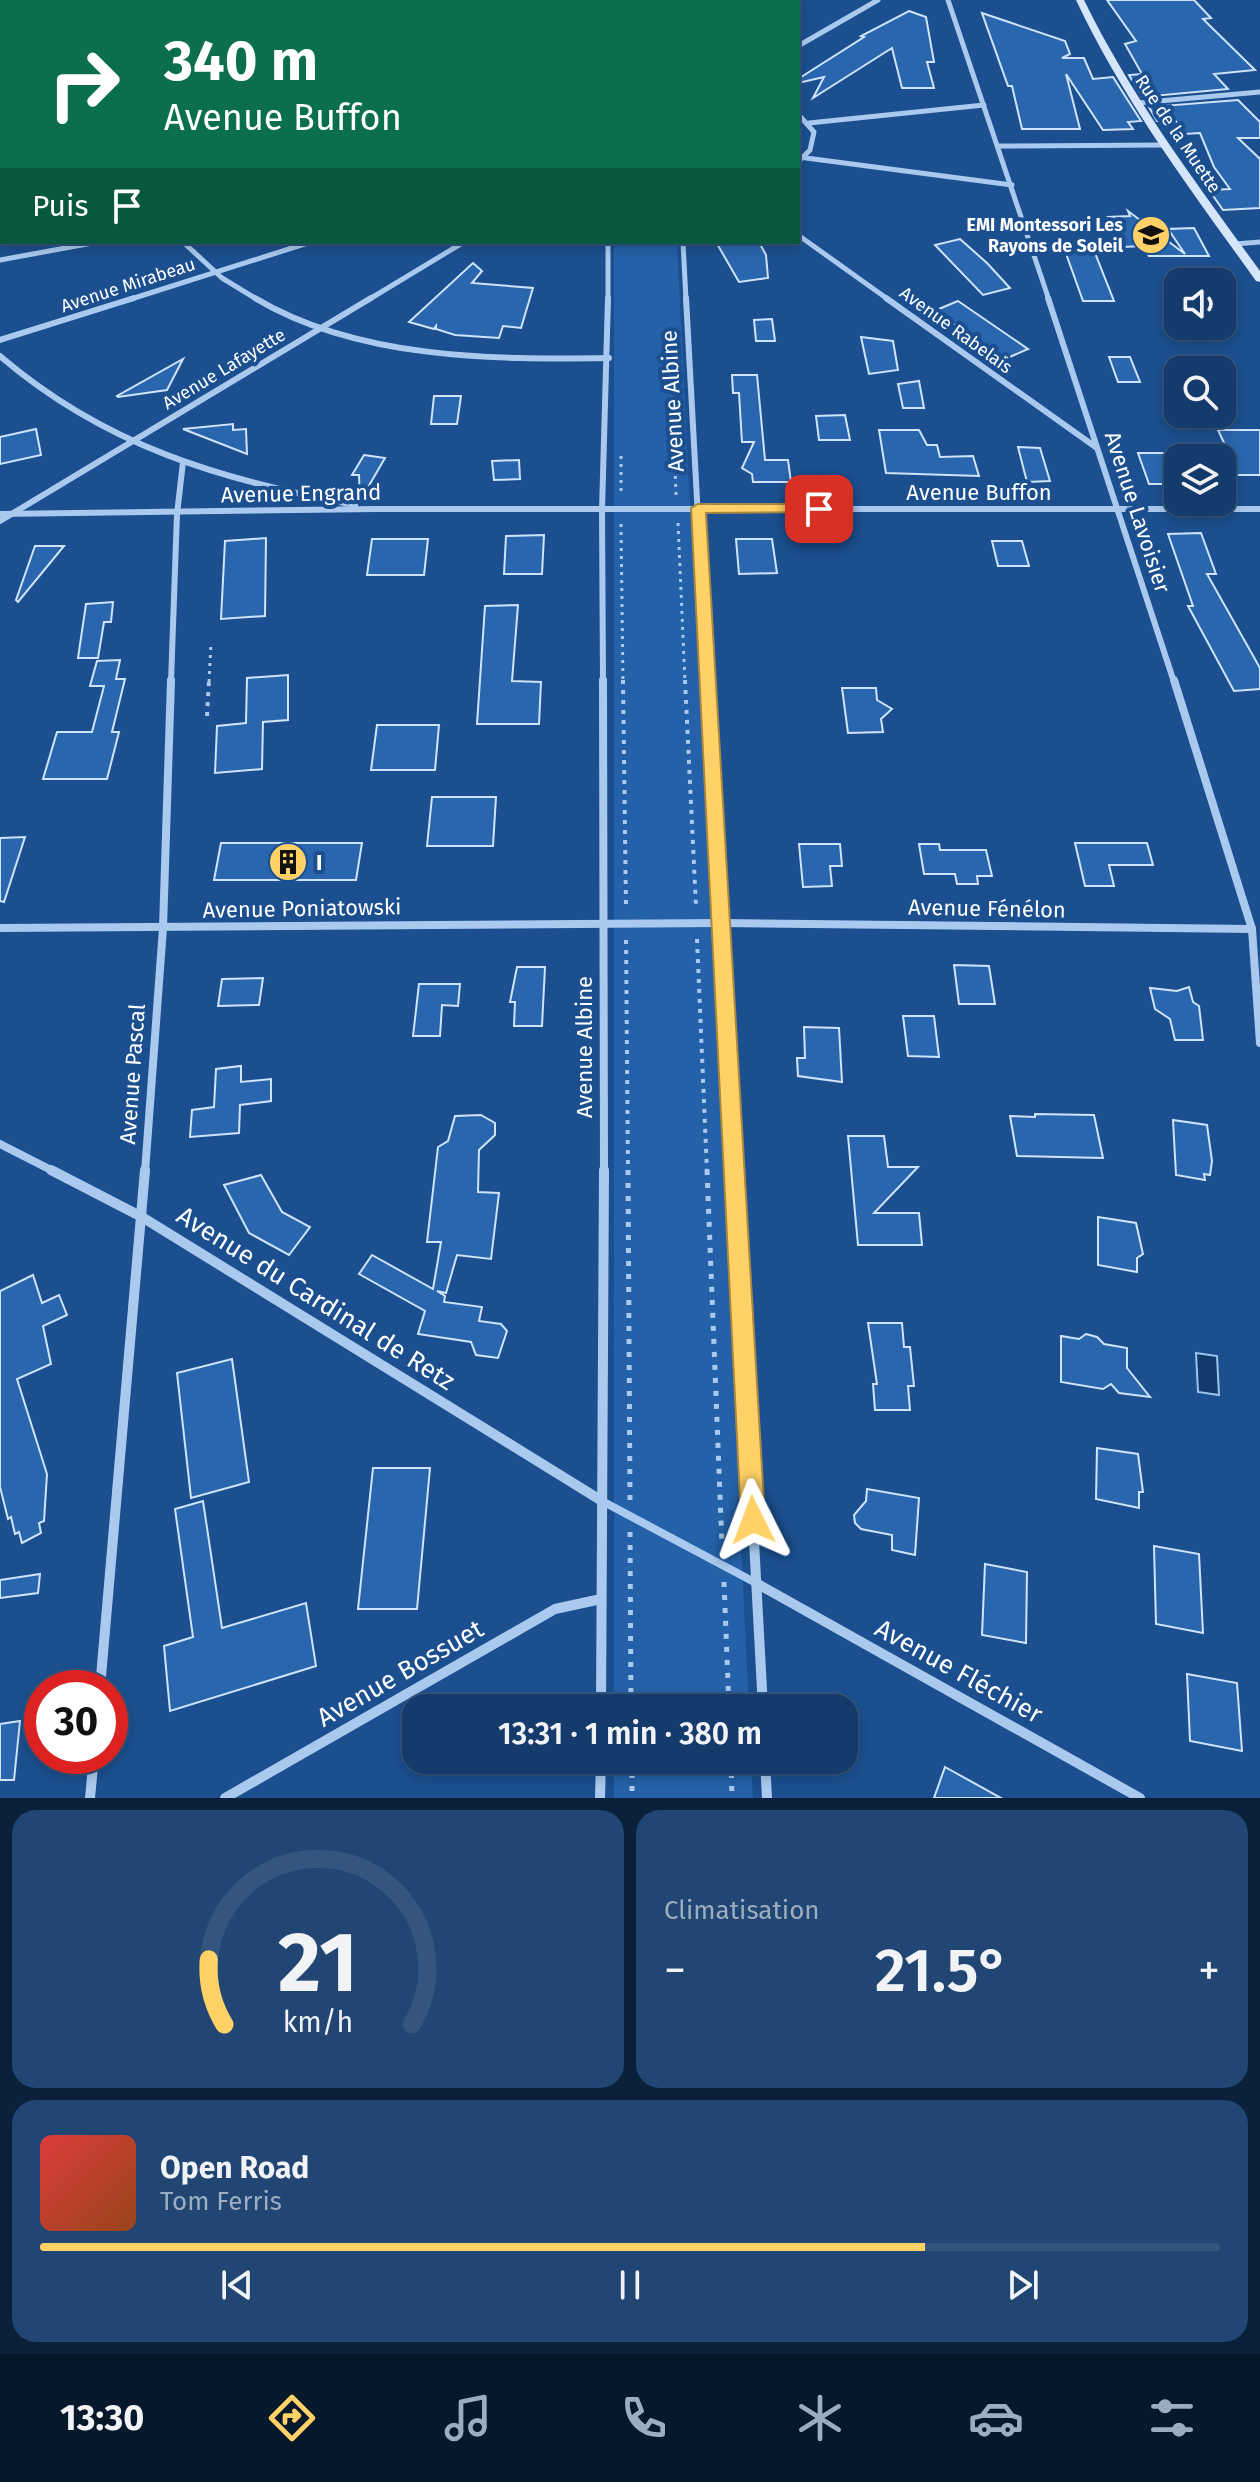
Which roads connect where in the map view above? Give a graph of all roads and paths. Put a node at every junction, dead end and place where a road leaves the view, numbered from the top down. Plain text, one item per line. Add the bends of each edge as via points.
1 (878, 0) edge
2 (948, 0) edge
3 (1080, 0) edge
4 (800, 45) edge
5 (1260, 92) edge
6 (1137, 103) junction
7 (984, 105) junction
8 (800, 116) edge
9 (809, 123) junction
10 (1164, 145) junction
11 (999, 146) junction
12 (806, 158) junction
13 (800, 161) edge
14 (1012, 185) junction
15 (800, 236) edge
16 (1260, 242) edge
17 (87, 244) edge
18 (185, 244) edge
19 (305, 244) edge
20 (461, 244) edge
21 (608, 244) edge
22 (683, 244) edge
23 (1235, 244) junction
24 (0, 260) edge
25 (216, 272) junction
26 (1260, 279) edge
27 (322, 327) junction
28 (671, 336) dead end
29 (0, 340) edge
30 (0, 356) edge
31 (609, 358) junction
32 (132, 440) junction
33 (621, 447) dead end
34 (1098, 449) junction
35 (183, 462) junction
36 (698, 508) junction
37 (376, 509) junction
38 (677, 509) junction
39 (1260, 509) edge
40 (602, 510) junction
41 (621, 510) junction
42 (1120, 510) junction
43 (0, 514) edge
44 (12, 514) junction
45 (177, 514) junction
46 (0, 521) edge
47 (211, 643) dead end
48 (207, 716) dead end
49 (696, 923) junction
50 (722, 923) junction
51 (605, 924) junction
52 (626, 924) junction
53 (0, 928) edge
54 (163, 928) junction
55 (1252, 929) junction
56 (1259, 1007) edge
57 (1260, 1043) edge
58 (0, 1144) edge
59 (142, 1217) junction
60 (602, 1501) junction
61 (630, 1515) junction
62 (723, 1564) junction
63 (756, 1583) junction
64 (601, 1599) junction
65 (102, 1670) edge
66 (601, 1694) edge
67 (631, 1694) edge
68 (728, 1694) edge
69 (762, 1694) edge
70 (92, 1774) edge
71 (601, 1774) edge
72 (632, 1774) edge
73 (731, 1774) edge
74 (766, 1774) edge
75 (90, 1798) edge
76 (225, 1798) edge
77 (600, 1798) edge
78 (632, 1798) edge
79 (732, 1798) edge
80 (767, 1798) edge
81 (1140, 1798) edge

1 - 4 street
2 - 7 street, Avenue Lavoisier
3 - 6 street, Rue de la Muette via 1104,53
5 - 6 street
6 - 10 street, Rue de la Muette
7 - 9 street
7 - 11 street, Avenue Lavoisier
8 - 9 street
9 - 12 street via 813,146
10 - 11 street
10 - 23 street, Rue de la Muette
11 - 14 street, Avenue Lavoisier
12 - 13 street
12 - 14 street
14 - 34 street, Avenue Lavoisier
15 - 34 street, Avenue Rabelais
16 - 23 street
17 - 24 street
18 - 25 street
19 - 25 street, Avenue Mirabeau
20 - 27 street, Avenue Lafayette
21 - 31 street, Avenue Albine
22 - 36 street, Avenue Albine
23 - 26 street, Rue de la Muette
25 - 27 street via 246,293
25 - 29 street, Avenue Mirabeau
27 - 31 street via 445,353
27 - 32 street, Avenue Lafayette
28 - 38 path
30 - 32 street via 50,395
31 - 40 street, Avenue Albine
32 - 35 street
32 - 44 street, Avenue Lafayette
33 - 41 path
34 - 42 street, Avenue Lavoisier
35 - 37 street via 304,496
35 - 45 street, Avenue Pascal
36 - 38 street, Avenue Buffon
36 - 42 street, Avenue Buffon
36 - 50 street, Avenue Albine
37 - 40 street, Avenue Engrand
37 - 45 street, Avenue Engrand
38 - 41 street, Avenue Engrand
38 - 49 path
39 - 42 street, Avenue Buffon
40 - 41 street, Avenue Engrand
40 - 51 street, Avenue Albine
41 - 52 path
42 - 55 street, Avenue Lavoisier
43 - 44 street, Avenue Engrand
44 - 45 street, Avenue Engrand
44 - 46 street, Avenue Lafayette
45 - 54 street, Avenue Pascal
47 - 48 path
49 - 50 street, Avenue Fénélon
49 - 52 street, Avenue Poniatowski
49 - 62 path
50 - 55 street, Avenue Fénélon
50 - 63 street, Avenue Albine
51 - 52 street, Avenue Poniatowski
51 - 54 street, Avenue Poniatowski
51 - 60 street, Avenue Albine
52 - 61 path
53 - 54 street, Avenue Poniatowski
54 - 59 street, Avenue Pascal
55 - 56 street, Avenue Lavoisier
56 - 57 street, Avenue Lavoisier
58 - 59 street, Avenue du Cardinal de Retz
59 - 60 street, Avenue du Cardinal de Retz
59 - 65 street, Avenue Pascal
60 - 61 lane
60 - 64 street, Avenue Albine
61 - 62 lane
61 - 67 path
62 - 63 lane
62 - 68 path
63 - 69 street, Avenue Albine
63 - 81 street, Avenue Fléchier
64 - 66 street, Avenue Albine
64 - 76 street, Avenue Bossuet via 555,1609
70 - 75 street
71 - 77 street
72 - 78 path
73 - 79 path
74 - 80 street

